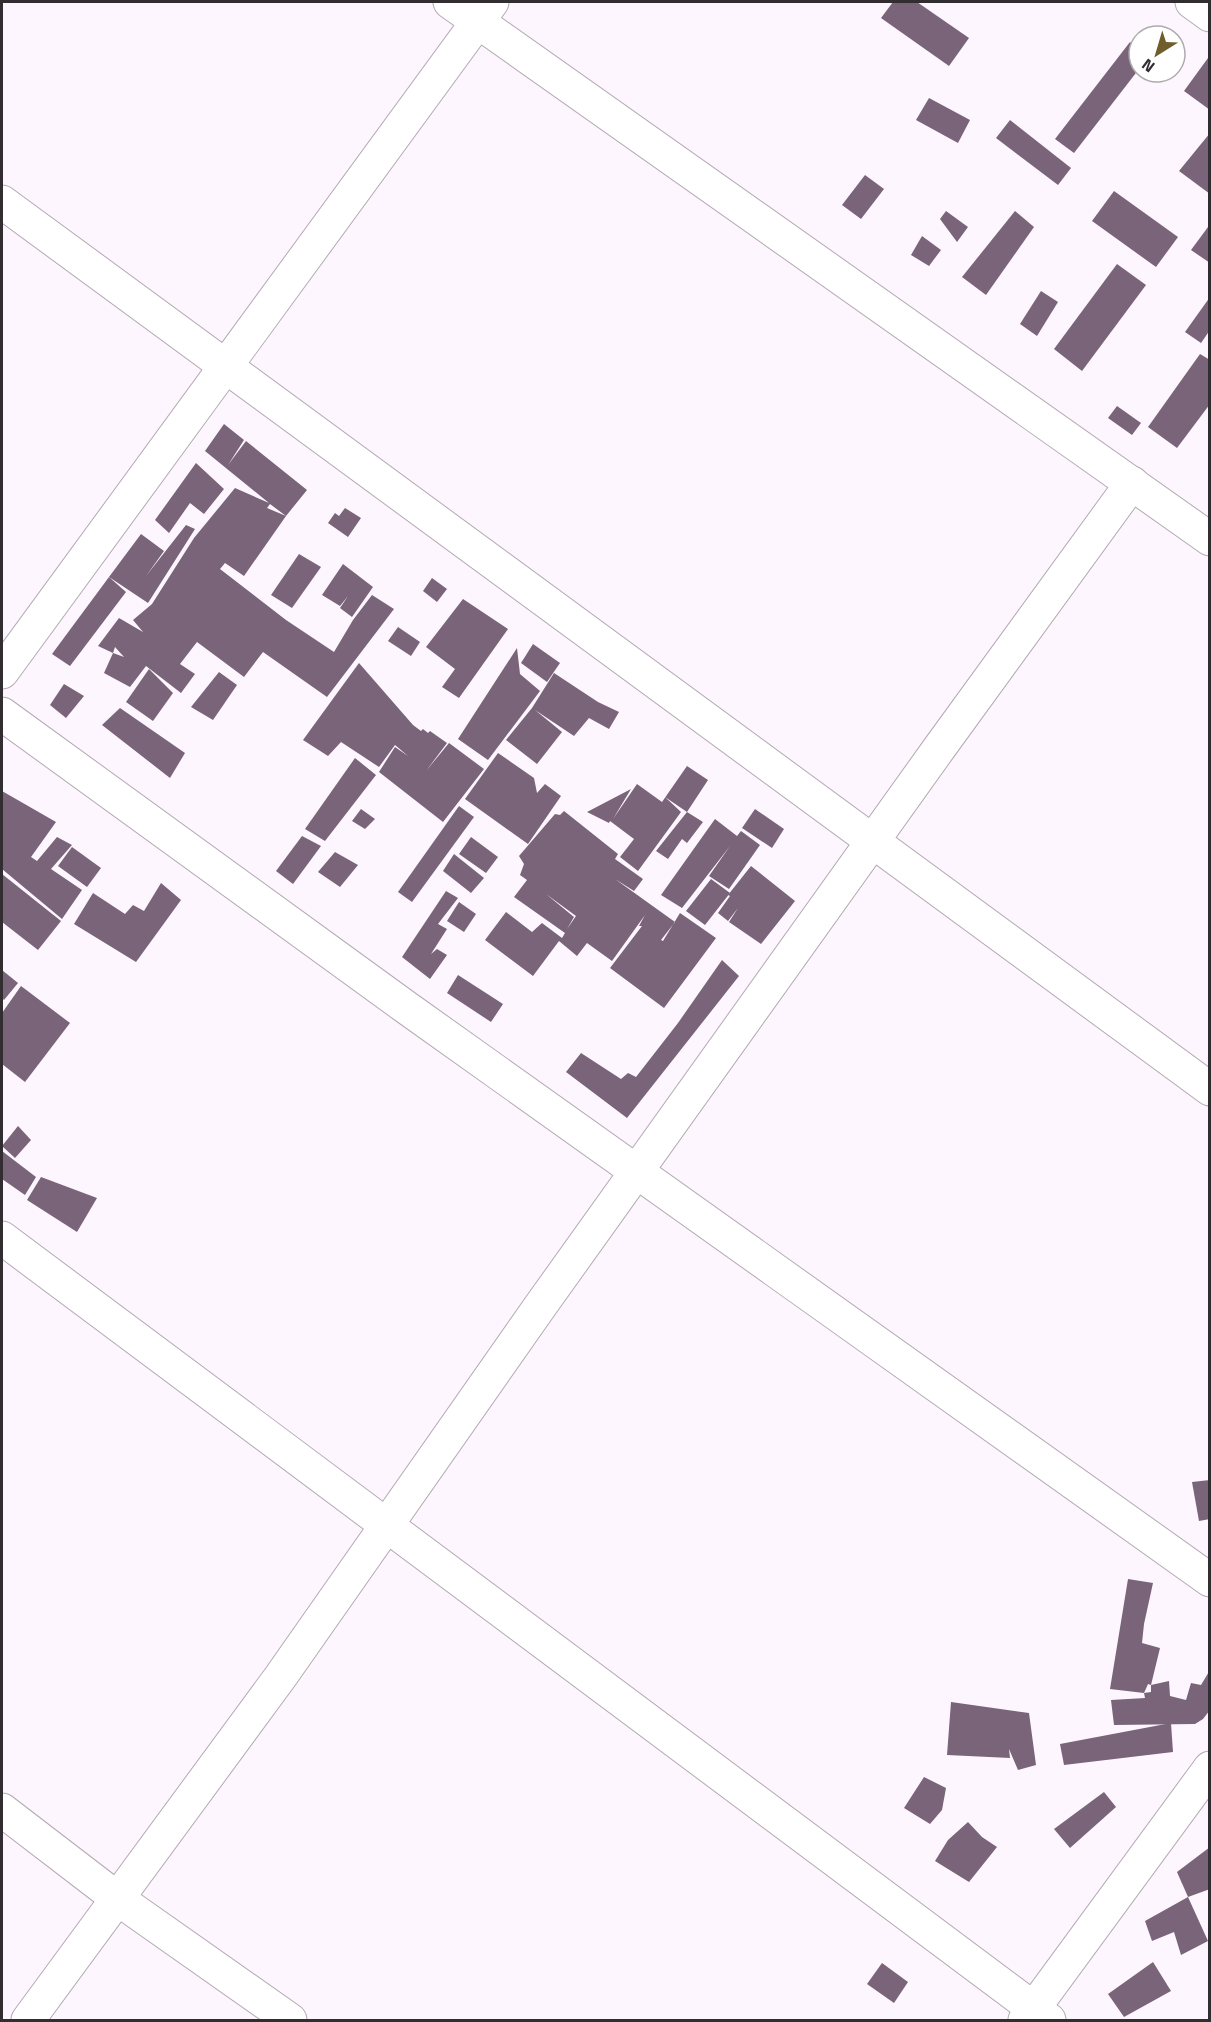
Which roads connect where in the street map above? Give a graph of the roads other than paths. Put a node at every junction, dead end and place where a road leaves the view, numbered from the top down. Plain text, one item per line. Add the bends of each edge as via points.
1 (450, 2) edge
2 (1191, 2) edge
3 (484, 12) edge
4 (1209, 15) edge
5 (2, 201) edge
6 (226, 366) junction
7 (1132, 483) junction
8 (1209, 539) edge
9 (2, 672) edge
10 (2, 714) edge
11 (872, 841) junction
12 (1209, 1089) edge
13 (636, 1171) junction
14 (2, 1238) edge
15 (387, 1526) junction
16 (1209, 1580) edge
17 (1209, 1768) edge
18 (2, 1810) edge
19 (118, 1899) junction
20 (1036, 2017) edge
21 (28, 2020) edge
22 (291, 2020) edge

1 - 3 street
2 - 4 street
3 - 6 street
3 - 7 street
5 - 6 street
6 - 9 street
6 - 11 street
7 - 8 street
7 - 11 street
10 - 13 street
11 - 12 street
11 - 13 street
13 - 15 street
13 - 16 street
14 - 15 street
15 - 19 street
15 - 20 street
17 - 20 street
18 - 19 street
19 - 21 street
19 - 22 street

